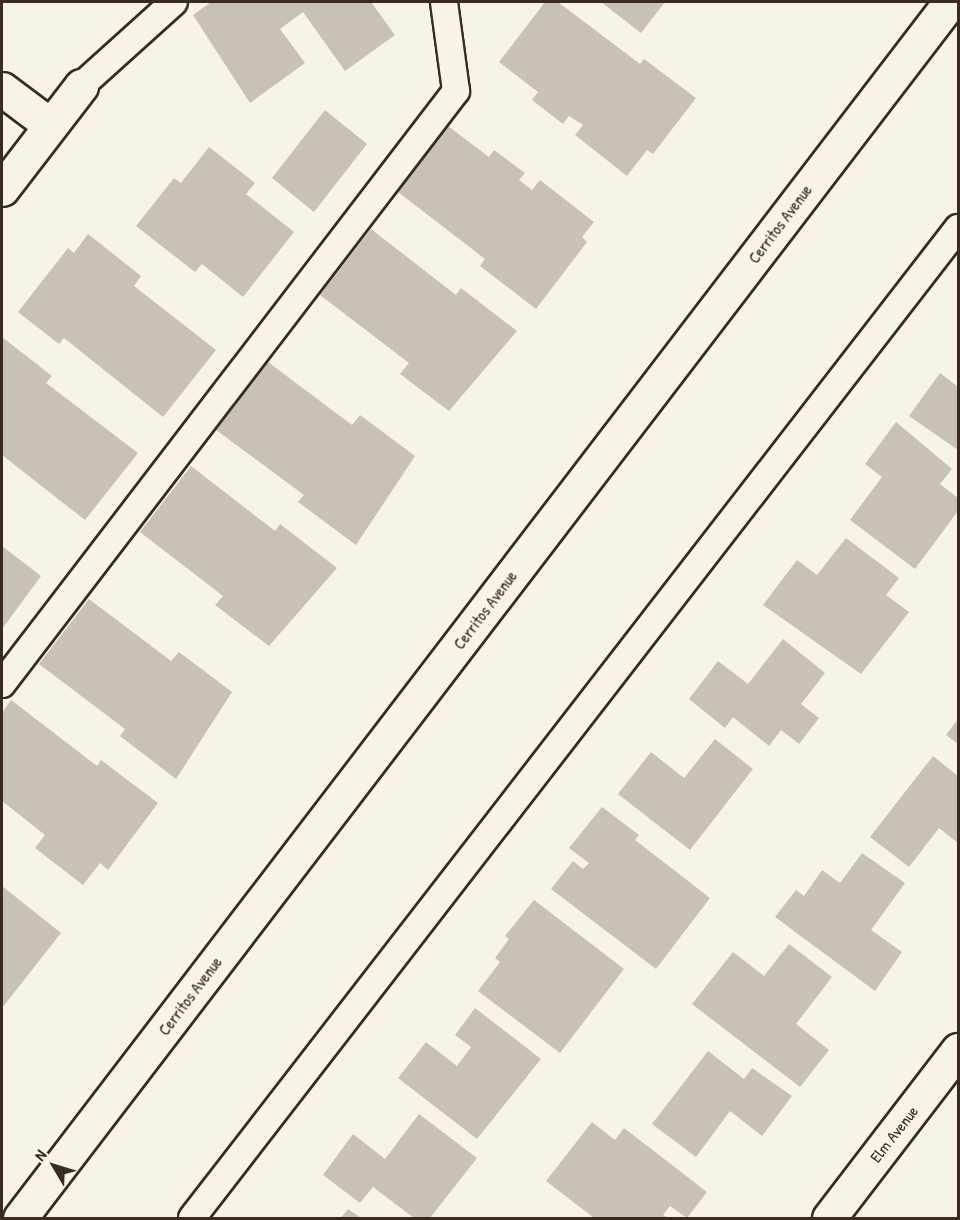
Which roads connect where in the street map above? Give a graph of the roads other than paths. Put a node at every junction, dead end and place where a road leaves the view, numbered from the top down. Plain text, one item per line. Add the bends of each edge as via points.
1 (174, 2) edge
2 (444, 2) edge
3 (950, 2) edge
4 (81, 86) joint
5 (2, 89) edge
6 (50, 125) junction
7 (2, 189) edge
8 (958, 228) edge
9 (2, 684) edge
10 (958, 1050) edge
11 (20, 1218) edge
12 (192, 1218) edge
13 (829, 1218) edge

1 - 4 lane
2 - 9 lane via 456,91
3 - 11 main road, Cerritos Avenue
4 - 6 main road
5 - 6 main road
6 - 7 main road
8 - 12 lane
10 - 13 main road, Elm Avenue

